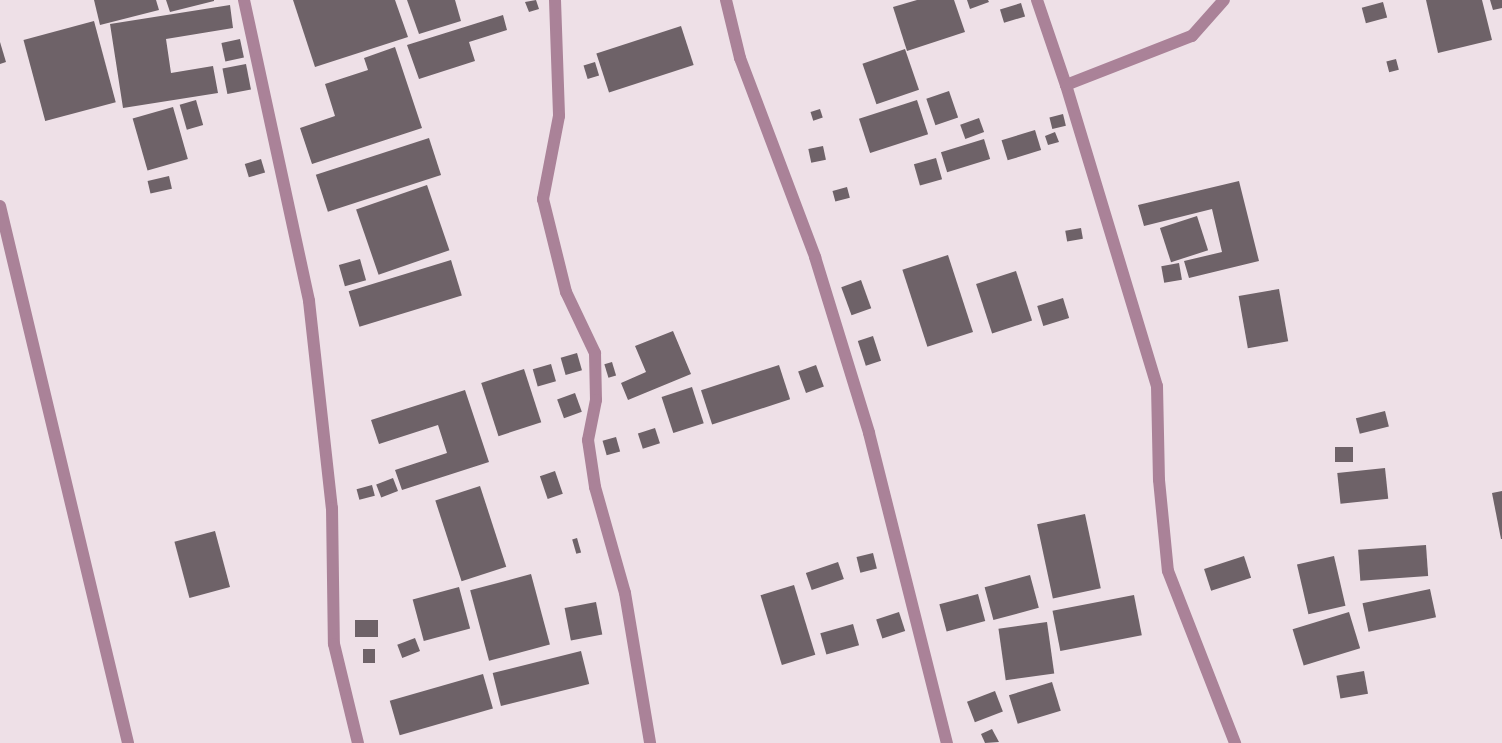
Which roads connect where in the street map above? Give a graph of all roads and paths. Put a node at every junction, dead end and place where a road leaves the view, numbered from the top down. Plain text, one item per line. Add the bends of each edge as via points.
1 (244, 0) edge
2 (555, 0) edge
3 (726, 0) edge
4 (1037, 0) edge
5 (1224, 0) edge
6 (1066, 85) junction
7 (0, 206) edge
8 (128, 743) edge
9 (358, 743) edge
10 (650, 743) edge
11 (947, 743) edge
12 (1234, 743) edge

1 - 9 street via 309,301 332,508 334,644
2 - 10 street via 558,116 543,199 566,292 595,353 596,400 588,440 595,487 625,594
3 - 11 street via 740,58 815,257 866,424
4 - 6 street
5 - 6 street via 1192,36
6 - 12 street via 1157,386 1159,480 1168,571
7 - 8 street

